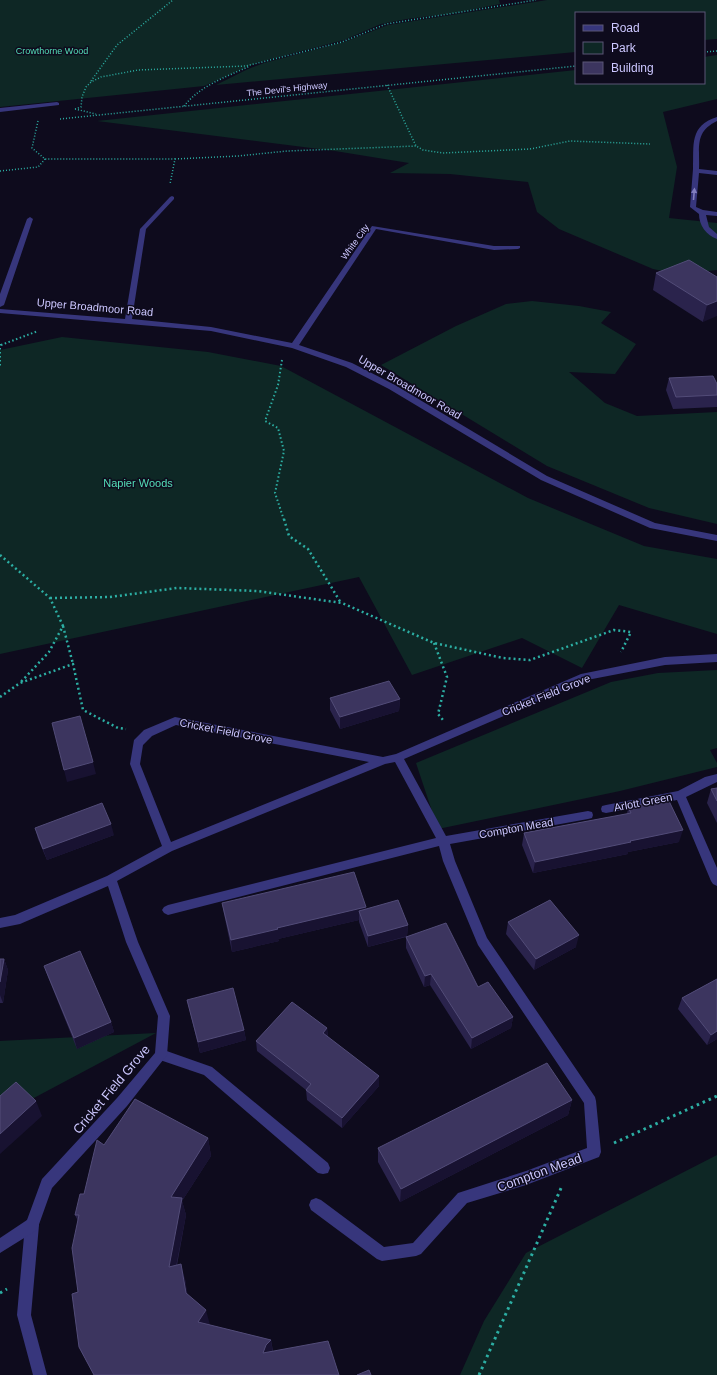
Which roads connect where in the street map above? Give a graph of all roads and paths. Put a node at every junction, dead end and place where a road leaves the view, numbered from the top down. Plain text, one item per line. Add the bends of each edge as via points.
1 (173, 0) edge
2 (510, 0) edge
3 (536, 0) edge
4 (510, 4) junction
5 (717, 51) edge
6 (705, 52) edge
7 (254, 64) junction
8 (575, 66) edge
9 (91, 81) junction
10 (387, 85) junction
11 (57, 104) joint
12 (184, 106) junction
13 (76, 109) junction
14 (0, 110) edge
15 (98, 115) junction
16 (717, 119) edge
17 (53, 120) dead end
18 (30, 122) dead end
19 (650, 144) dead end
20 (416, 146) junction
21 (45, 159) junction
22 (175, 159) junction
23 (0, 171) edge
24 (696, 172) junction
25 (717, 173) edge
26 (172, 198) joint
27 (702, 213) junction
28 (717, 214) edge
29 (30, 219) dead end
30 (717, 237) edge
31 (518, 247) dead end
32 (0, 305) edge
33 (0, 311) edge
34 (128, 321) junction
35 (280, 343) junction
36 (0, 344) edge
37 (294, 346) junction
38 (0, 366) edge
39 (717, 538) edge
40 (0, 556) edge
41 (50, 598) junction
42 (342, 603) junction
43 (62, 626) junction
44 (434, 643) junction
45 (717, 658) edge
46 (73, 664) junction
47 (612, 672) junction
48 (20, 683) junction
49 (0, 697) edge
50 (148, 733) junction
51 (453, 733) junction
52 (398, 757) junction
53 (383, 761) junction
54 (717, 778) edge
55 (680, 794) junction
56 (606, 809) dead end
57 (588, 815) dead end
58 (443, 841) junction
59 (168, 848) junction
60 (111, 879) junction
61 (717, 881) edge
62 (168, 910) dead end
63 (0, 923) edge
64 (161, 1055) junction
65 (717, 1096) edge
66 (594, 1152) junction
67 (573, 1160) junction
68 (323, 1168) dead end
69 (316, 1205) dead end
70 (32, 1225) junction
71 (0, 1246) edge
72 (40, 1375) edge
73 (479, 1375) edge

1 - 9 path via 117,44
2 - 4 path
3 - 4 path
4 - 7 path via 386,24 369,33 317,49
5 - 6 path
7 - 9 path via 239,67 124,71
7 - 12 path via 190,97
8 - 10 path, The Devil's Highway
9 - 13 path via 82,95 81,107
10 - 12 path, The Devil's Highway
10 - 20 path
11 - 13 path
11 - 14 street
12 - 15 path, The Devil's Highway
13 - 15 path
15 - 17 path, The Devil's Highway
16 - 24 street via 705,125 696,137
18 - 21 path via 38,122 32,148
19 - 20 path via 570,141 530,149 444,153 423,150
20 - 22 path via 294,150
21 - 22 path
21 - 23 path via 38,166
22 - 26 path via 170,185
24 - 25 street
27 -> 24 street via 693,207
26 - 34 street via 143,229
27 - 28 street
27 - 30 street via 705,227
29 - 32 street
31 - 37 street, White City via 494,248 374,227
33 - 34 street, Upper Broadmoor Road
34 - 35 street, Upper Broadmoor Road via 210,329
35 - 37 street, Upper Broadmoor Road
35 - 42 path via 283,363 265,421 278,428 284,451 274,493 289,536 308,549
36 - 38 path
37 - 39 street, Upper Broadmoor Road via 350,365 544,478 653,526
40 - 41 path
41 - 42 path via 110,597 177,588 257,591
41 - 43 path
42 - 44 path
43 - 46 path
43 - 48 path via 50,652
44 - 47 path via 504,658 530,660 614,630 631,632
44 - 51 path via 447,677 438,714
45 - 47 street, Cricket Field Grove via 664,661
46 - 48 path
46 - 50 path via 83,710 118,728
47 - 51 street, Cricket Field Grove via 585,677
48 - 49 path
50 - 53 street, Cricket Field Grove via 175,721
50 - 59 street via 138,743 135,764
51 - 52 street, Cricket Field Grove
52 - 53 street, Cricket Field Grove
52 - 58 street, Compton Mead
53 - 59 street, Cricket Field Grove
54 - 55 street, Arlott Green
55 - 56 street, Arlott Green
55 - 61 street, Arlott Green
57 - 58 street, Compton Mead
58 - 62 street
58 - 66 street, Compton Mead via 482,941 590,1101
59 - 60 street, Cricket Field Grove
60 - 63 street, Cricket Field Grove via 16,920
60 - 64 street, Cricket Field Grove via 132,942 164,1016
64 - 68 street via 208,1071
64 - 70 street, Cricket Field Grove via 47,1184
65 - 66 path
66 - 67 street, Compton Mead
67 - 69 street, Compton Mead via 463,1198 416,1249 382,1254
67 - 73 path
70 - 71 street
70 - 72 street, Cricket Field Grove via 24,1315

